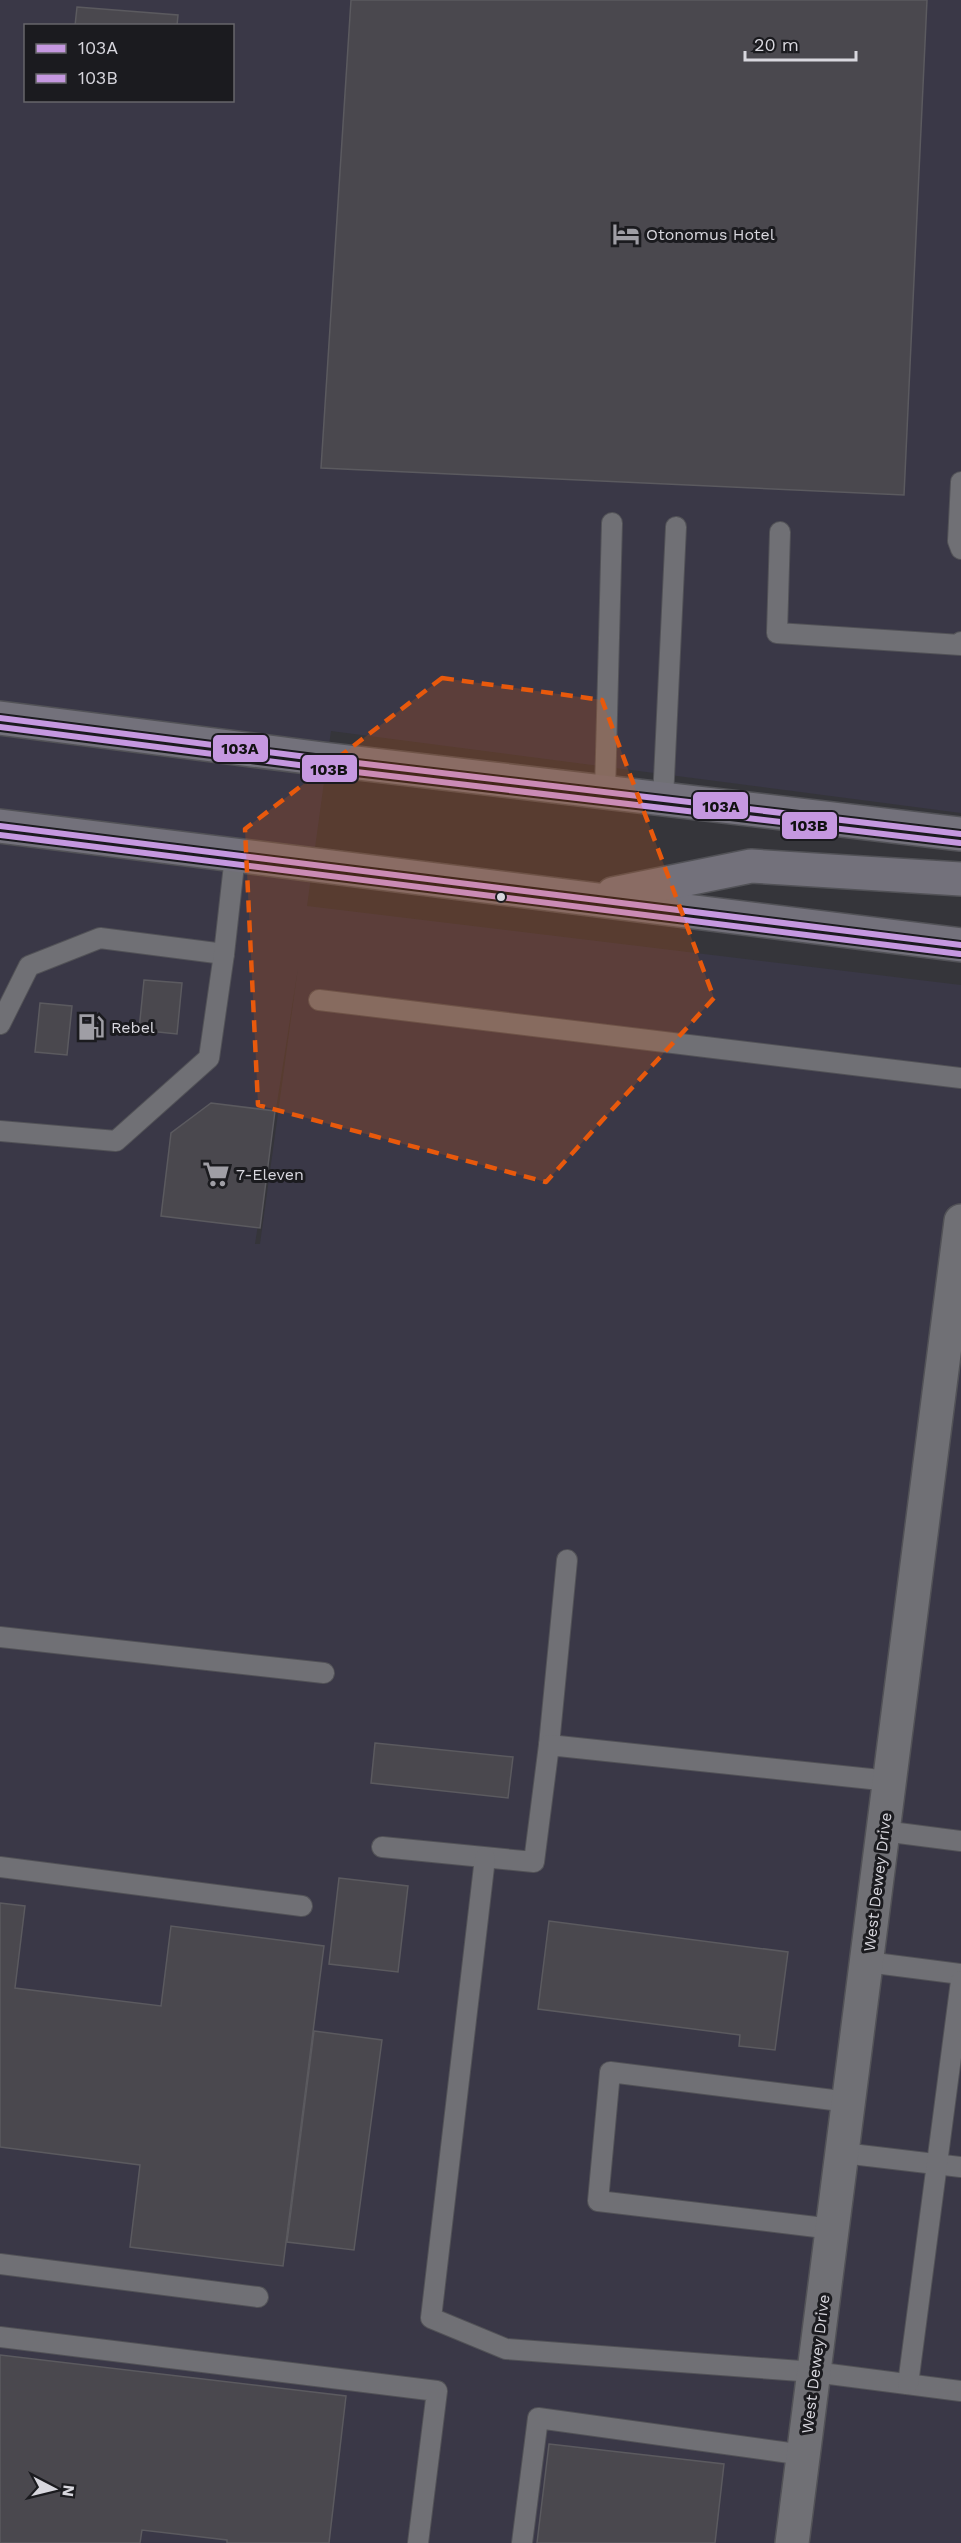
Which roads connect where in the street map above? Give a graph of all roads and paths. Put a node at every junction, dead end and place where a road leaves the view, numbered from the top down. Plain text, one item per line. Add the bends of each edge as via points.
1 (961, 482) edge
2 (612, 523) dead end
3 (676, 526) dead end
4 (780, 532) dead end
5 (961, 549) edge
6 (961, 642) edge
7 (0, 718) edge
8 (605, 792) junction
9 (663, 799) junction
10 (0, 826) edge
11 (961, 834) edge
12 (235, 856) junction
13 (961, 879) edge
14 (585, 900) junction
15 (961, 945) edge
16 (224, 954) junction
17 (319, 1000) dead end
18 (0, 1024) edge
19 (961, 1078) edge
20 (0, 1131) edge
21 (961, 1221) edge
22 (567, 1560) dead end
23 (0, 1637) edge
24 (324, 1673) dead end
25 (549, 1745) junction
26 (890, 1780) junction
27 (883, 1831) junction
28 (961, 1841) edge
29 (382, 1847) dead end
30 (485, 1858) junction
31 (0, 1867) edge
32 (302, 1906) dead end
33 (867, 1962) junction
34 (961, 1974) edge
35 (961, 1981) edge
36 (849, 2102) junction
37 (843, 2153) junction
38 (937, 2164) junction
39 (961, 2167) edge
40 (833, 2229) junction
41 (0, 2264) edge
42 (258, 2296) dead end
43 (0, 2337) edge
44 (814, 2372) junction
45 (908, 2384) junction
46 (961, 2391) edge
47 (804, 2455) junction
48 (418, 2543) edge
49 (522, 2543) edge
50 (792, 2543) edge

1 - 5 lane
2 - 8 lane
3 - 9 lane
4 - 6 lane via 777,633
7 - 8 main road
8 - 9 main road
9 - 11 main road
10 - 12 main road
12 - 14 main road
12 - 16 lane
13 - 14 main road via 751,866
14 - 15 main road
16 - 18 lane via 100,938 29,966
16 - 20 lane via 209,1058 116,1142
17 - 19 lane
21 - 26 street, West Dewey Drive
22 - 25 lane
23 - 24 lane
25 - 26 lane
25 - 30 lane via 534,1862
26 - 27 street, West Dewey Drive
27 - 28 lane
27 - 33 street, West Dewey Drive
29 - 30 lane
30 - 44 lane via 431,2318 506,2349
31 - 32 lane
33 - 34 lane
33 - 36 street, West Dewey Drive
35 - 38 lane
36 - 37 street, West Dewey Drive
36 - 40 lane via 610,2072 598,2201
37 - 38 lane
37 - 40 street, West Dewey Drive
38 - 39 lane
38 - 45 lane
40 - 44 street, West Dewey Drive
41 - 42 lane
43 - 48 lane via 437,2391
44 - 45 lane
44 - 47 street, West Dewey Drive
45 - 46 lane
47 - 49 lane via 538,2418
47 - 50 street, West Dewey Drive

